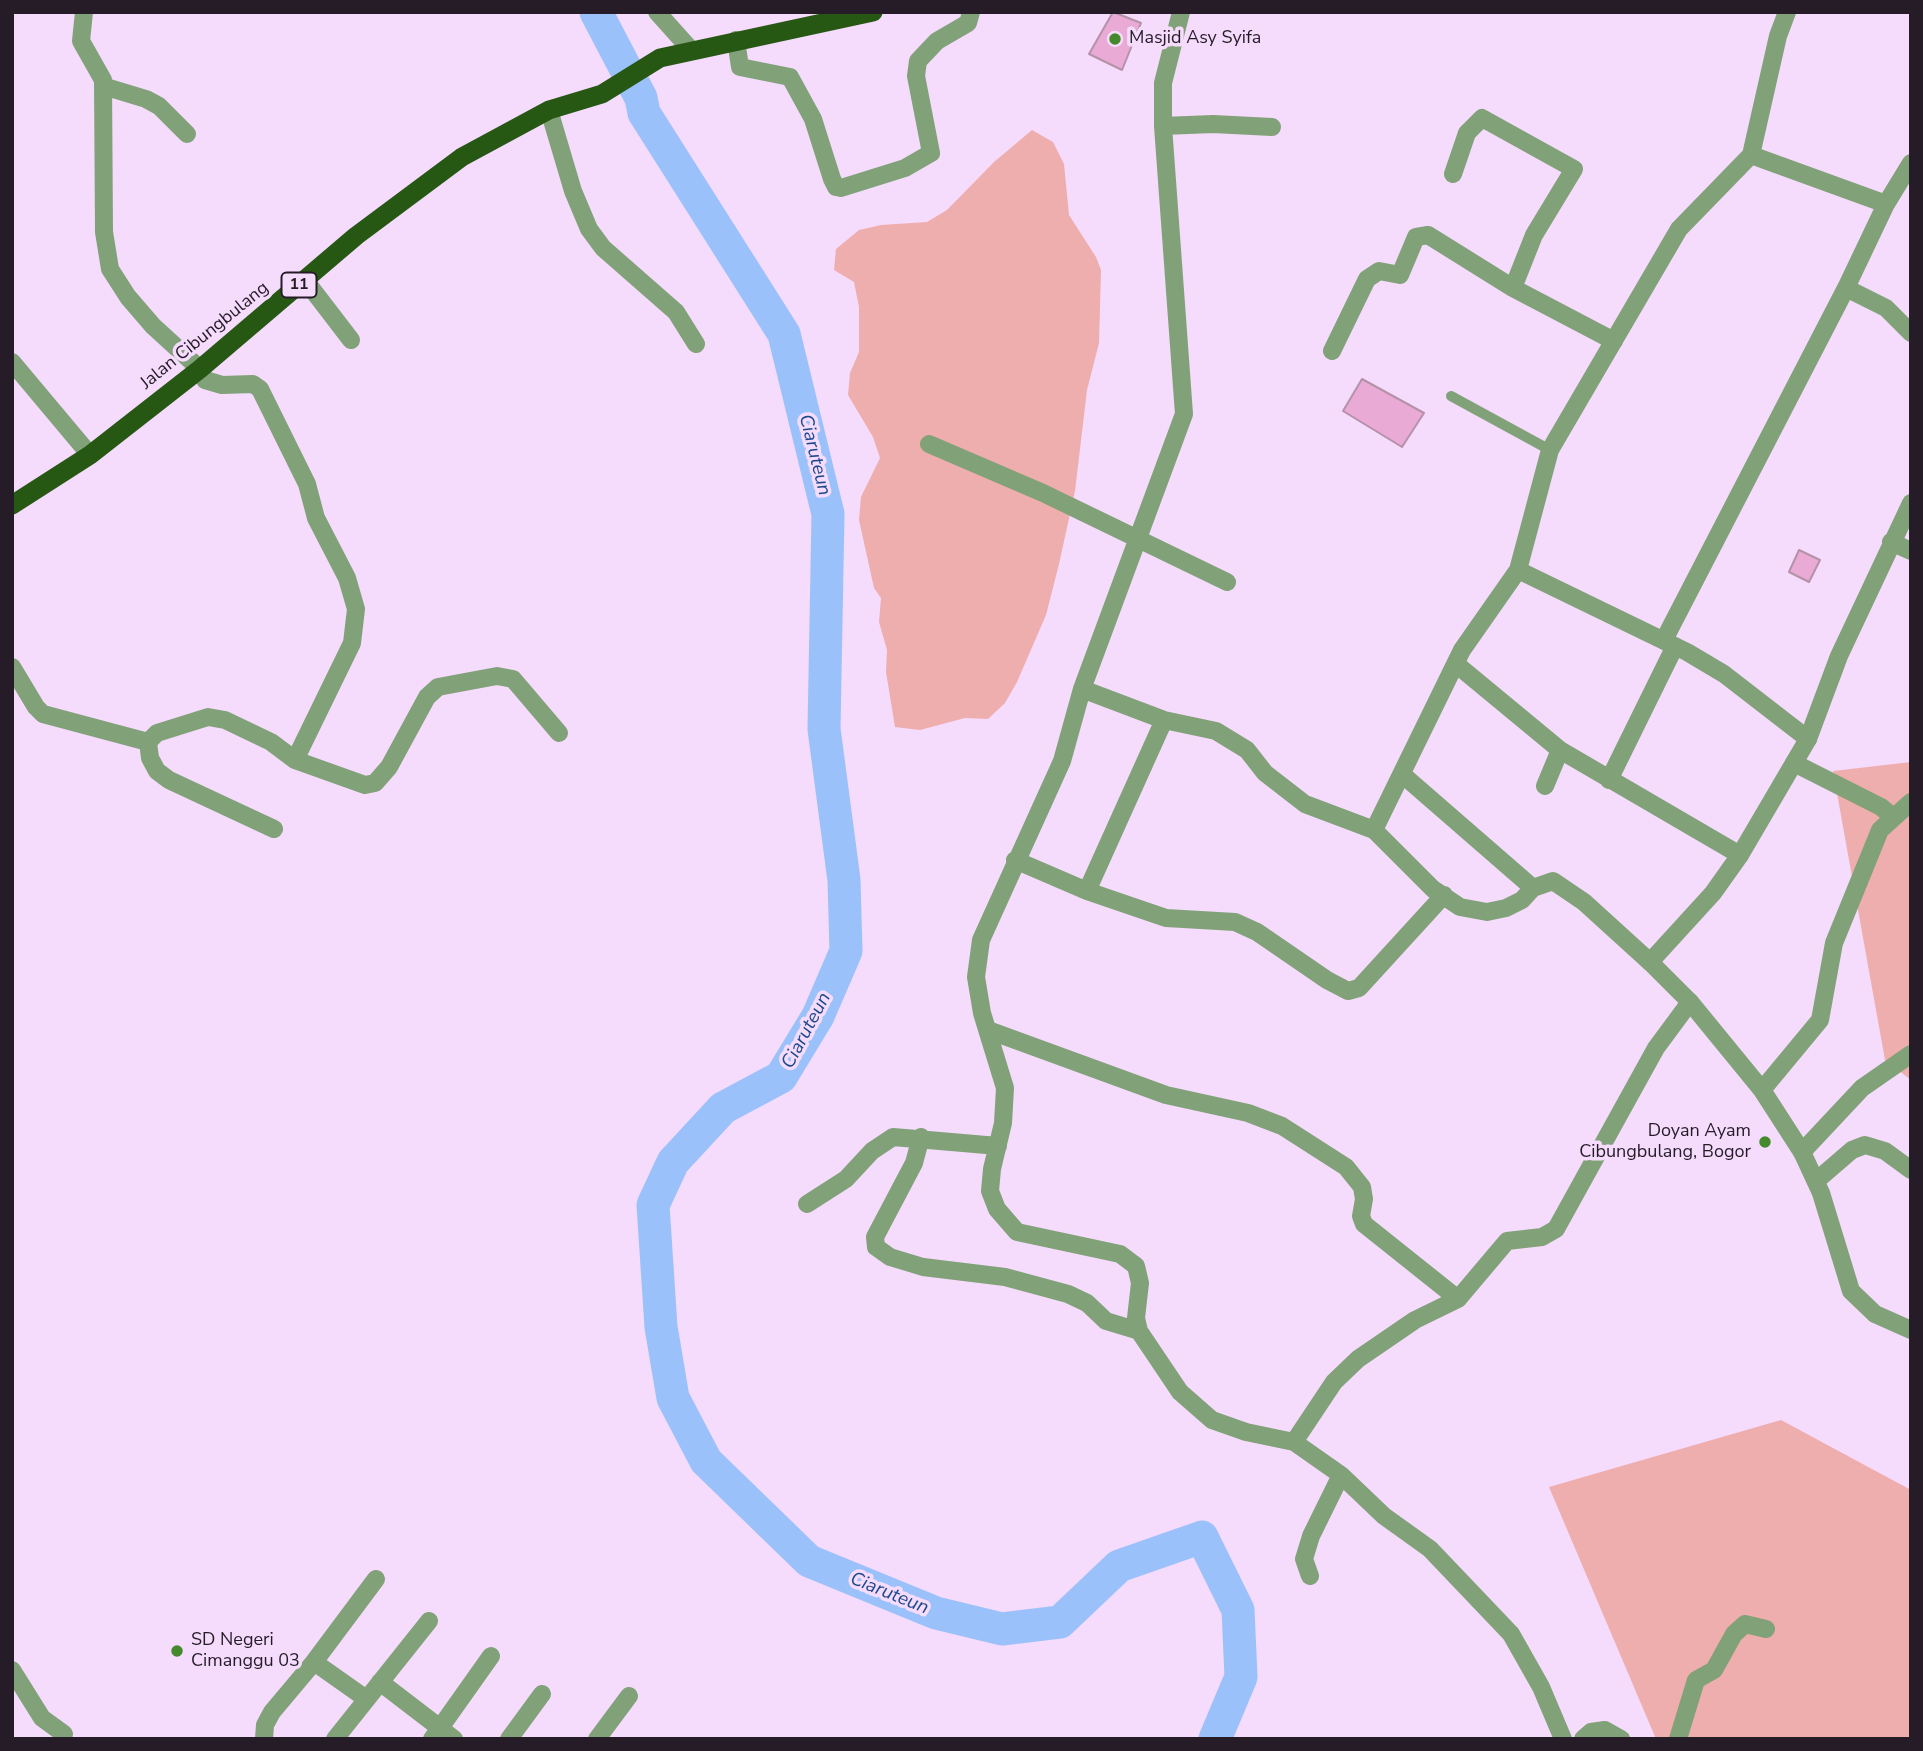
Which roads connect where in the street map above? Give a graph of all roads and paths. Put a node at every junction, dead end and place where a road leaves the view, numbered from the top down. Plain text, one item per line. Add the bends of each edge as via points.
1 (657, 12) edge
2 (873, 12) edge
3 (971, 12) edge
4 (1181, 12) edge
5 (1787, 12) edge
6 (81, 14) edge
7 (736, 40) junction
8 (691, 50) junction
9 (103, 86) junction
10 (549, 110) junction
11 (1163, 126) junction
12 (1272, 127) dead end
13 (187, 134) dead end
14 (1751, 155) junction
15 (1911, 163) edge
16 (1453, 174) dead end
17 (1886, 204) junction
18 (304, 280) junction
19 (1513, 288) junction
20 (1846, 288) junction
21 (1911, 334) edge
22 (351, 340) dead end
23 (1614, 341) junction
24 (696, 344) dead end
25 (1332, 351) dead end
26 (12, 362) edge
27 (200, 369) junction
28 (1451, 396) dead end
29 (929, 444) dead end
30 (1550, 450) junction
31 (90, 455) junction
32 (1911, 503) edge
33 (12, 505) edge
34 (1139, 538) junction
35 (1891, 542) junction
36 (1911, 551) edge
37 (1518, 570) junction
38 (1227, 582) dead end
39 (1670, 643) junction
40 (1456, 664) junction
41 (12, 667) edge
42 (1082, 690) junction
43 (1164, 720) junction
44 (559, 733) dead end
45 (1808, 739) junction
46 (148, 742) junction
47 (1560, 750) junction
48 (295, 760) junction
49 (1794, 762) junction
50 (1403, 775) junction
51 (1609, 780) junction
52 (1545, 786) dead end
53 (1911, 802) edge
54 (1893, 817) junction
55 (274, 829) dead end
56 (1374, 830) junction
57 (1740, 855) junction
58 (1015, 860) junction
59 (1533, 888) junction
60 (1087, 891) junction
61 (1444, 895) junction
62 (1650, 962) junction
63 (1690, 1002) junction
64 (988, 1030) junction
65 (1911, 1054) edge
66 (1762, 1090) junction
67 (921, 1137) junction
68 (998, 1146) junction
69 (1802, 1152) junction
70 (1911, 1170) edge
71 (1816, 1181) junction
72 (807, 1204) dead end
73 (1458, 1299) junction
74 (1139, 1331) junction
75 (1911, 1331) edge
76 (1294, 1441) junction
77 (1341, 1475) junction
78 (1310, 1576) dead end
79 (376, 1579) dead end
80 (429, 1621) dead end
81 (1766, 1629) dead end
82 (491, 1656) dead end
83 (314, 1662) junction
84 (12, 1670) edge
85 (380, 1682) junction
86 (542, 1694) dead end
87 (629, 1696) dead end
88 (365, 1698) junction
89 (64, 1734) dead end
90 (442, 1735) edge
91 (264, 1739) edge
92 (335, 1739) edge
93 (509, 1739) edge
94 (597, 1739) edge
95 (1563, 1739) edge
96 (1583, 1739) edge
97 (1621, 1739) edge
98 (1678, 1739) edge

1 - 8 street
2 - 7 highway, 11
3 - 7 street via 968,23 936,41 918,61 916,76 932,153 886,176 841,188 832,179 813,119 790,77 740,67
4 - 11 street via 1163,83
5 - 14 street
6 - 9 street via 81,41 101,72
7 - 8 highway, 11
8 - 10 highway, Jalan Cibungbulang / 11 via 660,58 602,94
9 - 13 street via 153,102
9 - 27 street via 104,232 110,270 153,326
10 - 18 highway, Jalan Cibungbulang / 11 via 461,157
10 - 24 street via 589,229 603,248 676,312
11 - 12 street
11 - 34 street via 1184,414
14 - 17 street
14 - 23 street via 1679,229
15 - 17 street
16 - 19 street via 1468,133 1482,118 1574,169 1534,235
17 - 20 street
18 - 22 street
18 - 27 highway, Jalan Cibungbulang / 11
19 - 23 street
19 - 25 street via 1428,235 1416,237 1400,275 1379,271 1367,279
20 - 21 street via 1886,308
20 - 39 street
23 - 30 street
26 - 31 street
27 - 31 highway, Jalan Cibungbulang / 11
27 - 48 street via 205,380 213,383 253,384 260,389 307,484 316,518 347,578 356,609 352,643
28 - 30 lane
29 - 34 street
30 - 37 street
31 - 33 highway, Jalan Cibungbulang / 11
32 - 35 street
34 - 38 street
34 - 42 street
35 - 36 street
35 - 45 street via 1839,656
37 - 39 street
37 - 40 street
39 - 45 street via 1724,674
39 - 51 street
40 - 47 street
40 - 50 street
41 - 46 street via 43,714
42 - 43 street
42 - 58 street via 1062,761
43 - 56 street via 1216,731 1247,750 1265,773 1305,804
43 - 60 street
44 - 48 street via 513,679 497,676 438,687 427,697 389,767 375,783 365,785
45 - 49 street
46 - 48 street via 157,733 208,717 271,742
46 - 55 street via 157,771 169,780
47 - 51 street
47 - 52 street
49 - 54 street
49 - 57 street
50 - 56 street
50 - 59 street
51 - 57 street
53 - 54 street
54 - 66 street via 1880,830 1834,943 1820,1020
56 - 61 street
57 - 62 street via 1713,893
58 - 60 street
58 - 64 street via 981,940 976,977
59 - 61 street via 1522,900 1487,912 1460,907
59 - 62 street via 1544,882 1560,884
60 - 61 street via 1166,918 1236,922 1348,991 1359,988
62 - 63 street
63 - 66 street
63 - 73 street via 1649,1059 1556,1229 1542,1237 1507,1241
64 - 68 street via 1005,1087
64 - 73 street via 1166,1095 1248,1113 1282,1126 1346,1167 1362,1187 1364,1224
65 - 69 street via 1862,1088
66 - 69 street
67 - 68 street
67 - 72 street via 893,1137 872,1151 846,1179
67 - 74 street via 914,1163 875,1237 876,1247 890,1257 923,1267 1005,1277 1068,1294 1087,1303 1106,1321
68 - 74 street via 990,1191 1005,1221 1028,1236 1127,1258 1136,1266 1140,1283
69 - 71 street
70 - 71 street via 1885,1151 1865,1145 1852,1150
71 - 75 street via 1851,1291 1875,1314
73 - 76 street via 1415,1320 1358,1359 1334,1382
74 - 76 street via 1180,1392 1212,1420
76 - 77 street
77 - 78 street via 1311,1536 1304,1559
77 - 95 street via 1384,1516 1430,1549 1511,1634
79 - 83 street
80 - 85 street
81 - 98 street via 1745,1624 1734,1634 1714,1670 1696,1680
82 - 90 street
83 - 88 street
83 - 91 street via 272,1712
84 - 89 street via 42,1718
85 - 88 street
85 - 90 street
86 - 93 street
87 - 94 street
88 - 92 street
96 - 97 street via 1605,1730

